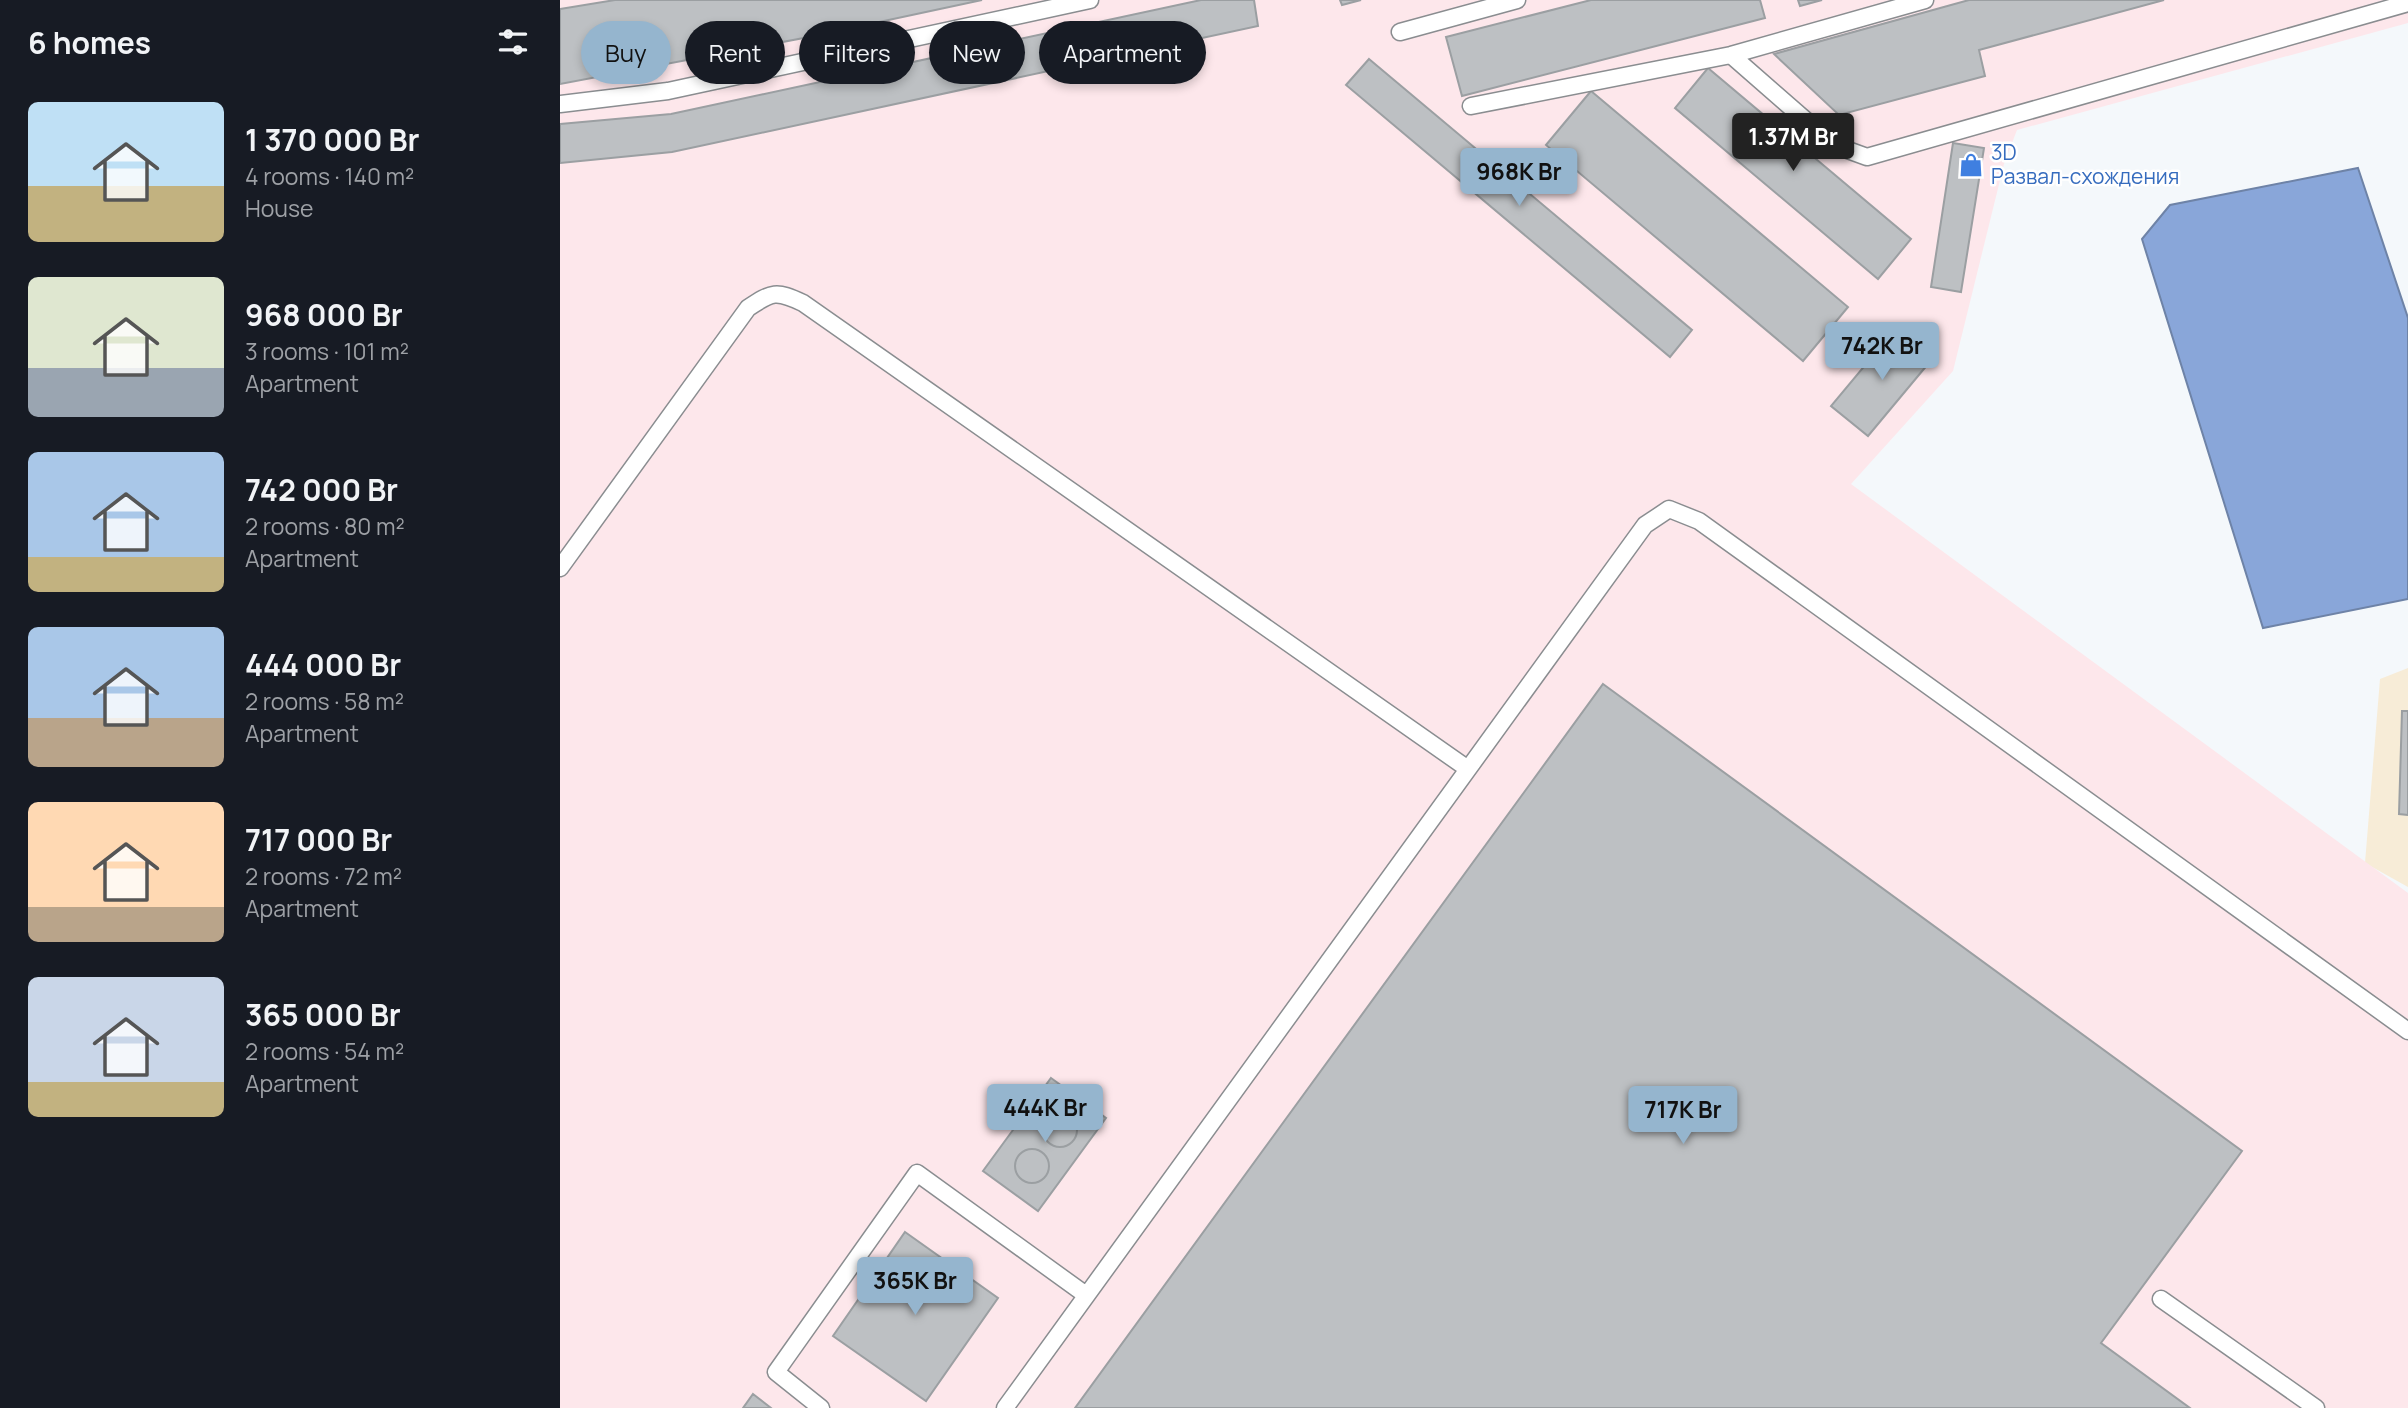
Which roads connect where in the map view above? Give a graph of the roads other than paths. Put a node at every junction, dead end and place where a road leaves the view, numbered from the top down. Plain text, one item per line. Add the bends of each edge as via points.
1 (1090, 0) edge
2 (1517, 0) edge
3 (1925, 0) edge
4 (2408, 3) edge
5 (1400, 32) dead end
6 (1731, 55) junction
7 (560, 104) edge
8 (1471, 106) dead end
9 (560, 568) edge
10 (1468, 769) junction
11 (2408, 1031) edge
12 (1086, 1295) junction
13 (2161, 1299) dead end
14 (821, 1408) edge
15 (1004, 1408) edge
16 (2316, 1408) edge

1 - 7 lane via 668,91
2 - 5 lane
3 - 6 lane
4 - 6 lane via 1867,157 1834,145
6 - 8 lane
9 - 10 lane via 748,308 782,293 803,303
10 - 11 lane via 1645,525 1669,509 1699,521
10 - 12 lane
12 - 14 lane via 918,1173 776,1372
12 - 15 lane
13 - 16 lane

